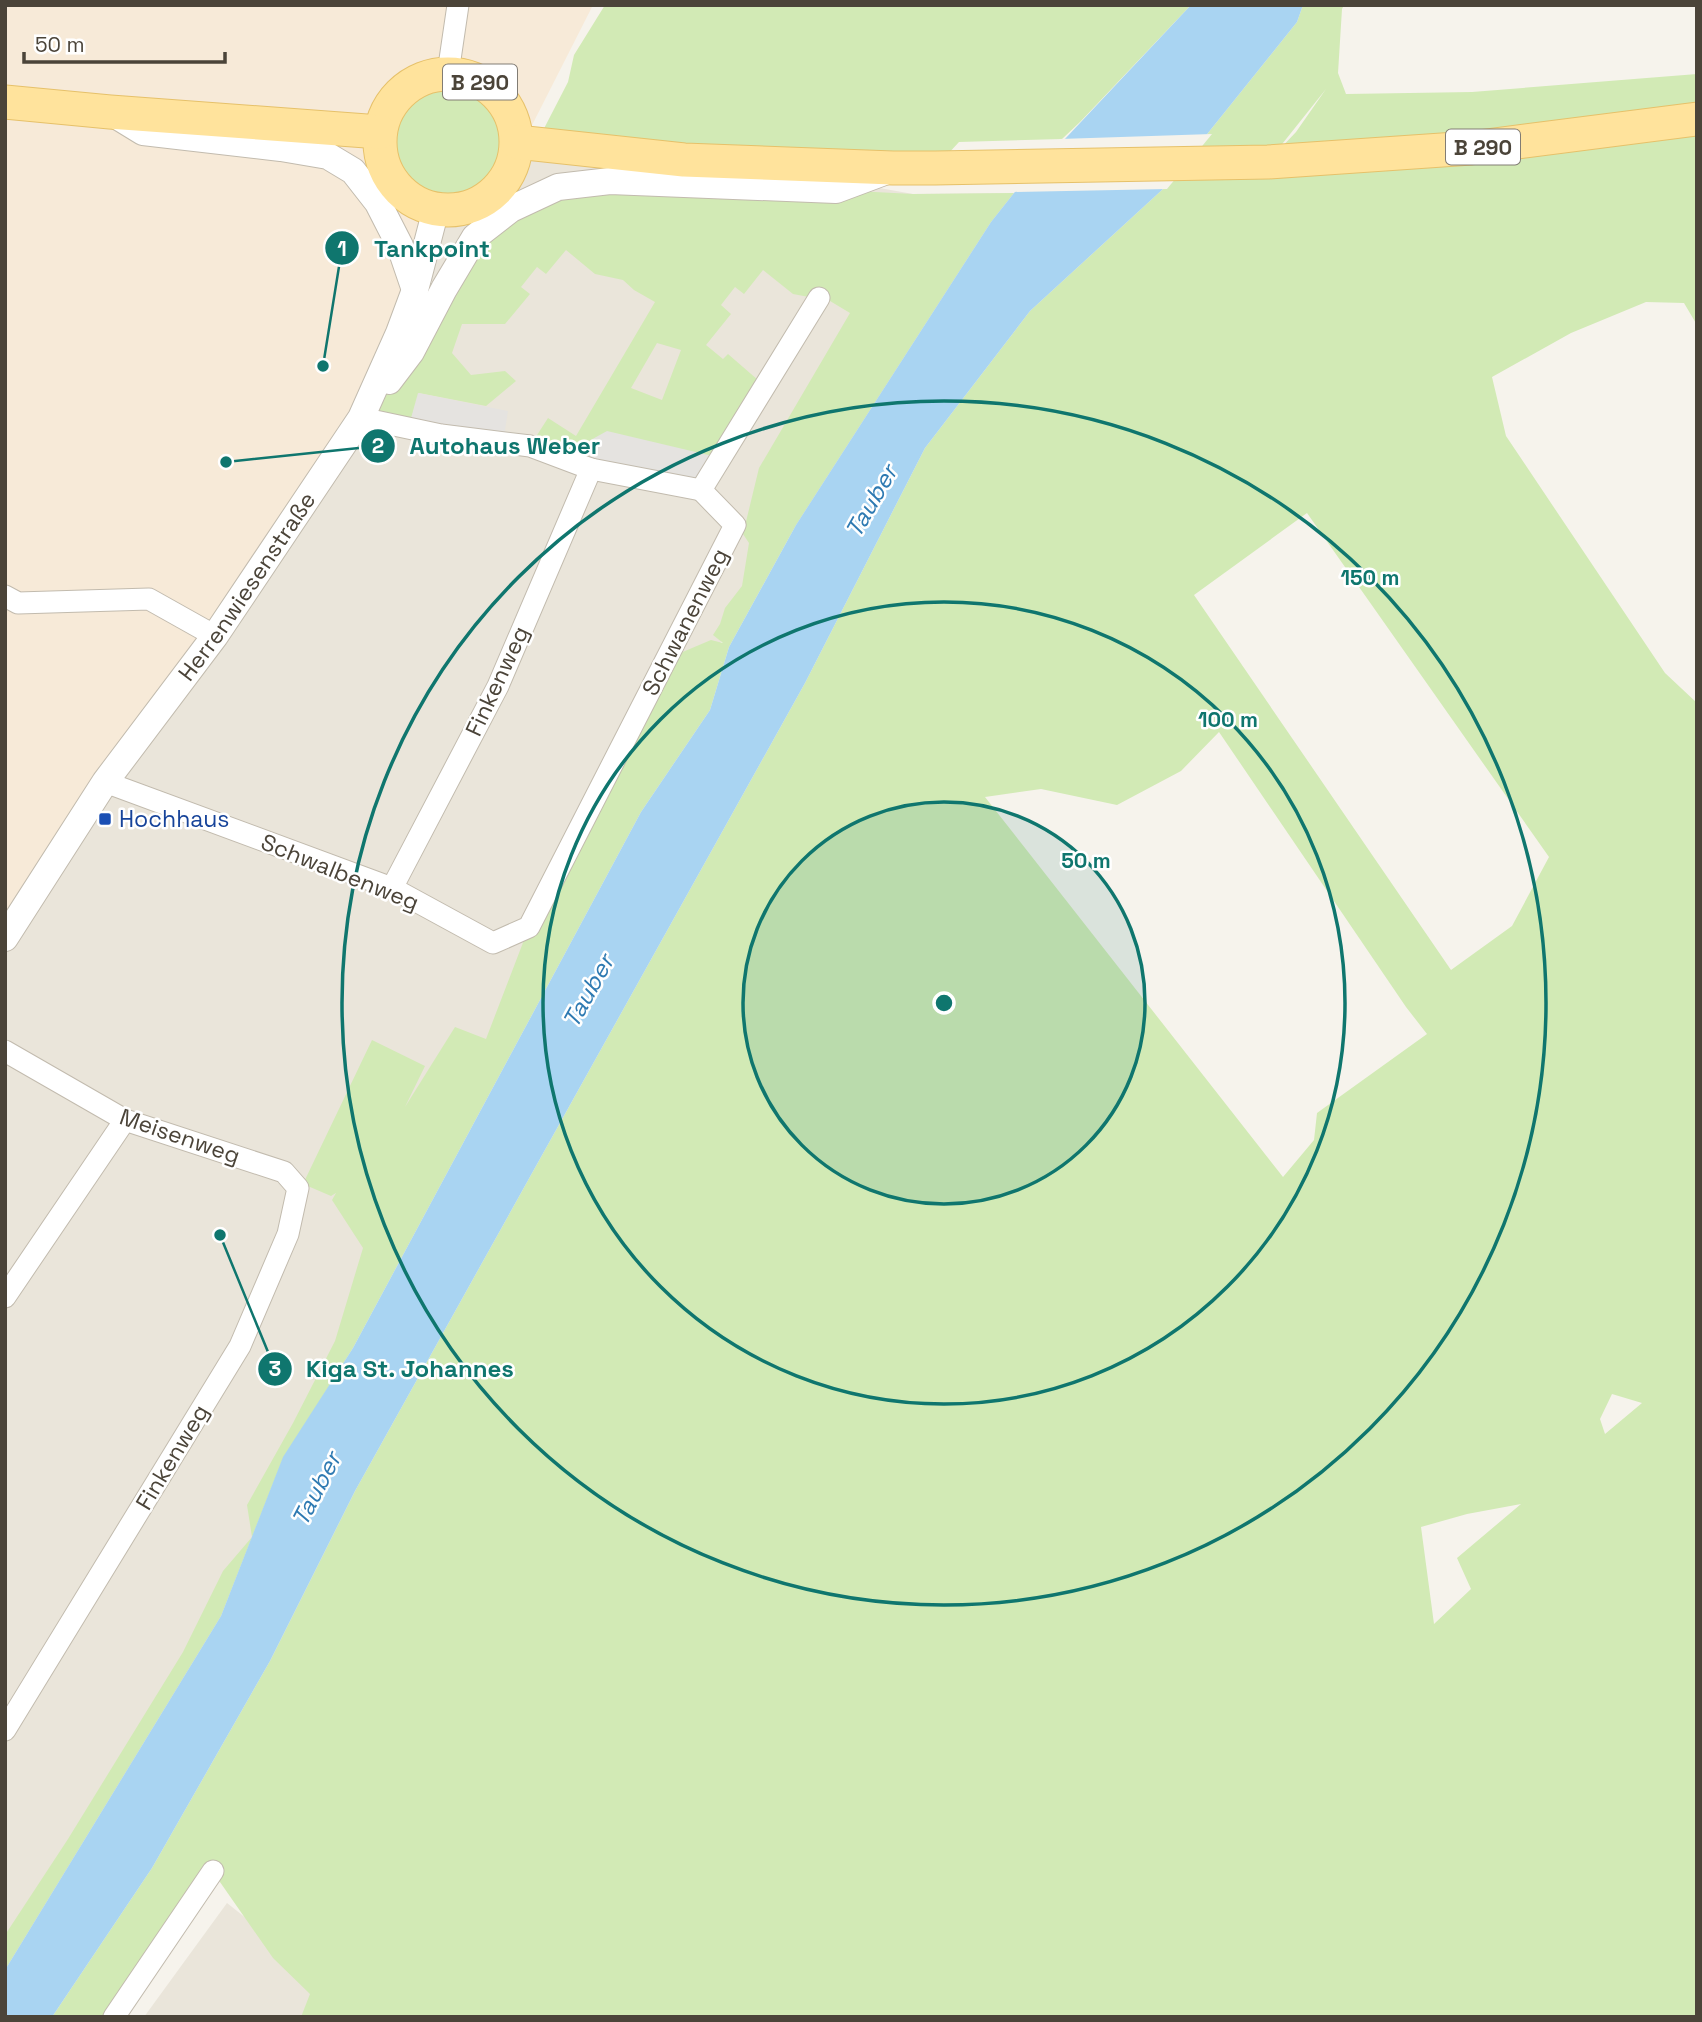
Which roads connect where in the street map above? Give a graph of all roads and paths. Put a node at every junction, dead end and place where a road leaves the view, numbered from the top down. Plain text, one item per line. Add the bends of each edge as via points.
1 (458, 5) edge
2 (448, 73) junction
3 (5, 102) edge
4 (110, 112) junction
5 (1697, 119) edge
6 (380, 132) junction
7 (517, 142) junction
8 (894, 169) junction
9 (436, 209) junction
10 (415, 290) junction
11 (819, 298) dead end
12 (361, 418) junction
13 (591, 469) junction
14 (701, 490) junction
15 (5, 596) edge
16 (215, 636) junction
17 (105, 782) junction
18 (392, 888) junction
19 (5, 938) edge
20 (493, 943) joint
21 (5, 1051) edge
22 (125, 1120) junction
23 (285, 1172) joint
24 (5, 1297) edge
25 (5, 1730) edge
26 (213, 1871) dead end
27 (114, 2017) edge

1 - 2 street
2 - 6 main road, B 290 via 411,84 386,113
2 - 7 main road, B 290 via 469,76 503,101
3 - 4 main road
4 - 6 main road
4 - 10 street via 143,132 328,156 353,171 378,203
5 - 8 main road, B 290 via 1471,148 1268,162
6 - 9 main road via 380,153 399,190
7 - 8 main road, B 290 via 684,160
7 - 9 main road via 505,180 492,194 465,208
8 - 12 street via 836,190 610,181 558,187 511,209 475,237 411,352
9 - 10 street, Herrenwiesenstraße
10 - 12 street, Herrenwiesenstraße
11 - 14 street
12 - 13 street via 440,435 530,446
12 - 16 street, Herrenwiesenstraße
13 - 14 street
13 - 18 street, Finkenweg via 498,686
14 - 20 street, Schwanenweg via 735,525 529,928
15 - 16 street via 18,603 149,599
16 - 17 street, Herrenwiesenstraße
17 - 18 street, Schwalbenweg
17 - 19 street, Herrenwiesenstraße
18 - 20 street, Schwalbenweg
21 - 22 street, Meisenweg
22 - 23 street, Meisenweg
22 - 24 street
23 - 25 street, Finkenweg via 299,1188 288,1234 240,1346
26 - 27 street

